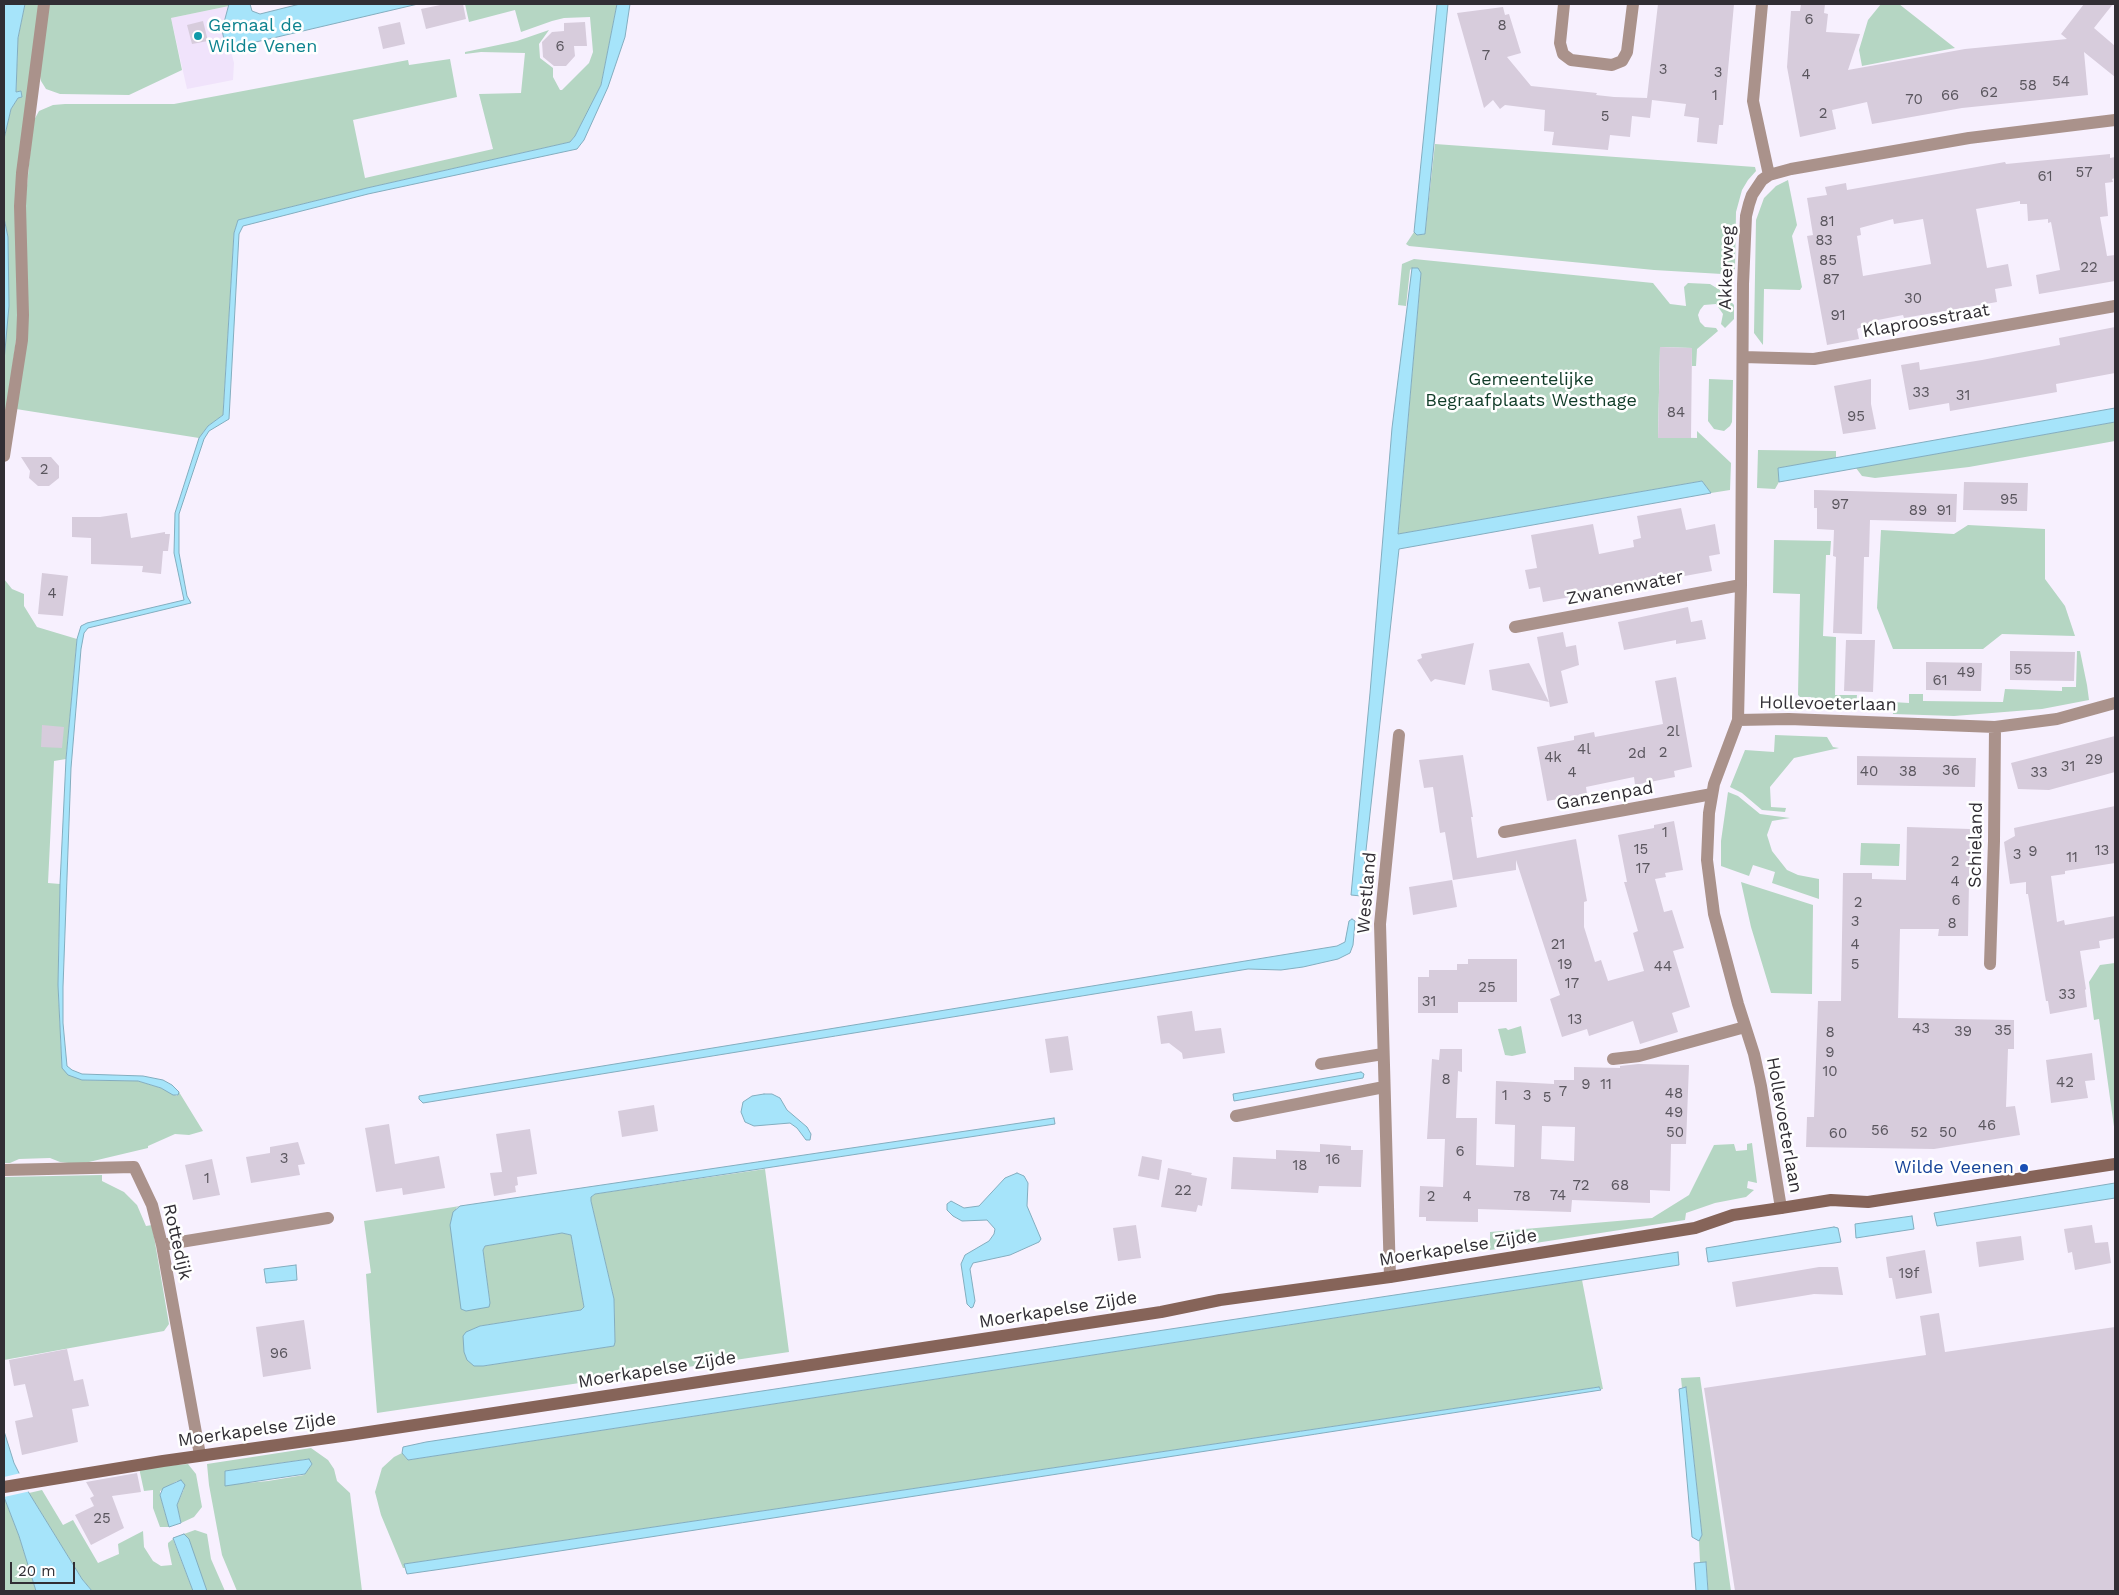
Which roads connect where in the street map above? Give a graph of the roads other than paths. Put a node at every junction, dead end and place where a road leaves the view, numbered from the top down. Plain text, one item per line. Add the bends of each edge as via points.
1 (44, 4) edge
2 (1564, 4) edge
3 (1633, 4) edge
4 (1762, 4) edge
5 (2115, 120) edge
6 (1769, 175) junction
7 (2115, 306) edge
8 (1743, 358) junction
9 (4, 456) edge
10 (1741, 584) junction
11 (1515, 627) dead end
12 (2115, 703) edge
13 (1738, 720) junction
14 (1995, 727) junction
15 (1400, 735) dead end
16 (1712, 794) junction
17 (1504, 832) dead end
18 (1990, 964) dead end
19 (1745, 1027) junction
20 (1383, 1054) junction
21 (1612, 1059) dead end
22 (1321, 1064) dead end
23 (1384, 1087) junction
24 (1236, 1116) dead end
25 (2115, 1164) edge
26 (4, 1170) edge
27 (1781, 1208) junction
28 (328, 1218) dead end
29 (162, 1245) junction
30 (1390, 1277) junction
31 (200, 1455) junction
32 (4, 1487) edge

1 - 9 street via 22,173 22,340
2 - 3 street via 1560,43 1563,54 1571,60 1612,65 1622,61 1627,52
4 - 6 street via 1753,101
5 - 6 street via 1969,138 1820,163
6 - 8 street, Akkerweg via 1752,195 1746,216
7 - 8 street, Klaproosstraat via 1814,358
8 - 10 street, Akkerweg
10 - 11 street, Zwanenwater
10 - 13 street, Akkerweg
12 - 14 street, Hollevoeterlaan via 2057,719
13 - 14 street, Hollevoeterlaan
13 - 16 street, Hollevoeterlaan
14 - 18 street, Schieland
15 - 20 street, Westland via 1380,924
16 - 17 street, Ganzenpad
16 - 19 street, Hollevoeterlaan via 1707,839 1709,890
19 - 21 street via 1638,1056
19 - 27 street, Hollevoeterlaan via 1763,1095
20 - 22 street
20 - 23 street, Westland
23 - 24 street
23 - 30 street, Westland
25 - 27 street, Moerkapelse Zijde via 1868,1202 1832,1200
26 - 29 street, Rottedijk via 134,1167 152,1205
27 - 30 street, Moerkapelse Zijde via 1733,1215 1695,1228
28 - 29 street
29 - 31 street, Rottedijk
30 - 31 street, Moerkapelse Zijde
31 - 32 street, Moerkapelse Zijde

